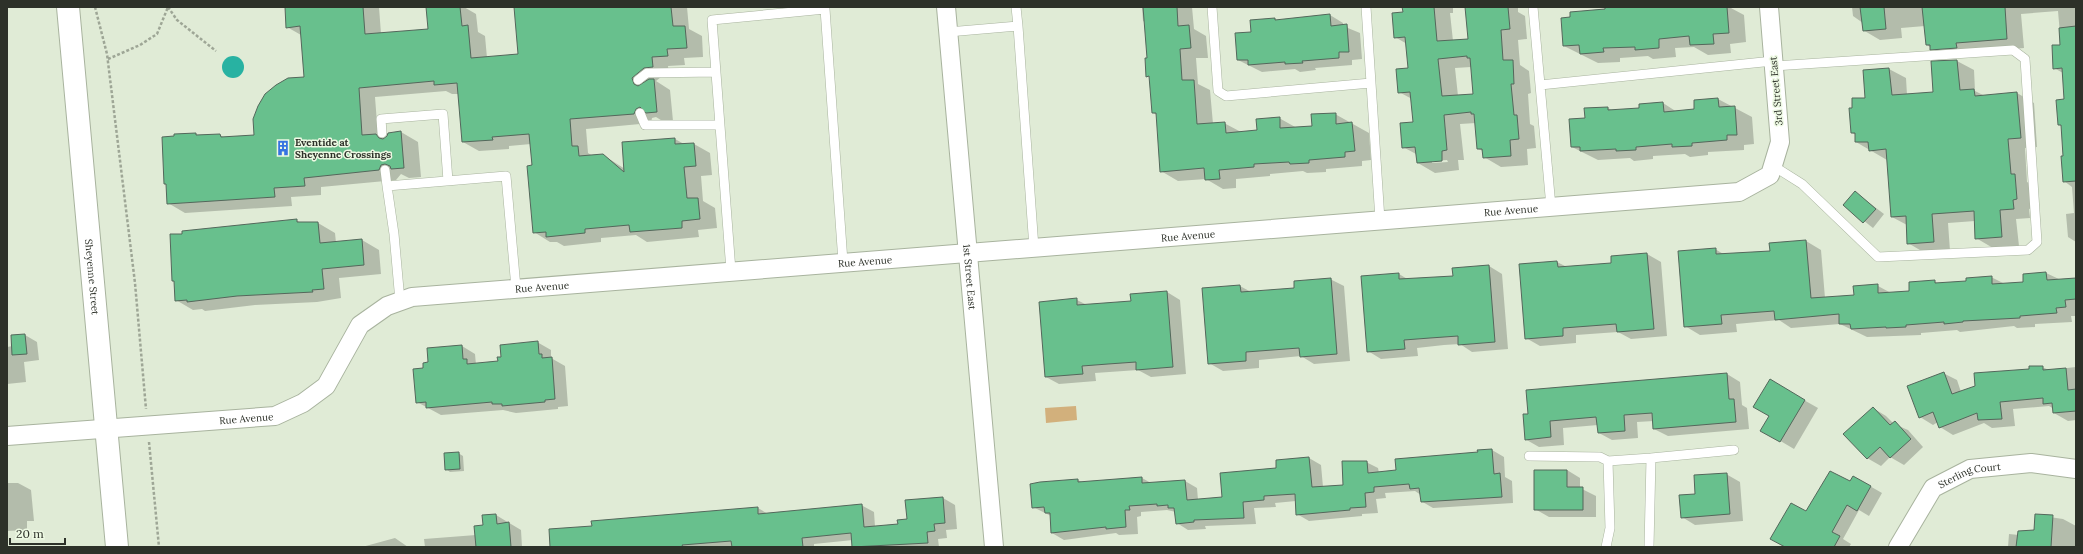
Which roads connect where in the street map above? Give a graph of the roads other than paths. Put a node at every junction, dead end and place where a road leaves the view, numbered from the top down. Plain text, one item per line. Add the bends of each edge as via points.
1 (68, 7) edge
2 (946, 7) edge
3 (1016, 7) edge
4 (1212, 7) edge
5 (1366, 7) edge
6 (1533, 7) edge
7 (1769, 7) edge
8 (1018, 26) junction
9 (948, 32) junction
10 (1773, 63) junction
11 (716, 72) junction
12 (638, 80) dead end
13 (1371, 83) junction
14 (1540, 85) junction
15 (640, 113) dead end
16 (720, 125) junction
17 (382, 133) dead end
18 (385, 170) dead end
19 (1771, 170) junction
20 (448, 181) junction
21 (387, 186) junction
22 (1551, 207) junction
23 (1380, 220) junction
24 (1034, 248) junction
25 (966, 253) junction
26 (843, 262) junction
27 (731, 271) junction
28 (516, 288) junction
29 (400, 301) junction
30 (107, 428) junction
31 (7, 436) edge
32 (1734, 450) dead end
33 (1529, 456) dead end
34 (1651, 458) junction
35 (1608, 461) junction
36 (2076, 469) edge
37 (117, 547) edge
38 (994, 547) edge
39 (1606, 547) edge
40 (1649, 547) edge
41 (1898, 547) edge

1 - 30 main road, Sheyenne Street
2 - 9 street, 1st Street East
3 - 8 lane
4 - 13 lane via 1218,91 1226,96
5 - 13 lane
6 - 14 lane
7 - 10 street, 3rd Street East
8 - 9 lane
8 - 24 lane
9 - 25 street, 1st Street East
10 - 14 lane
10 - 19 street, 3rd Street East via 1780,142
10 - 19 lane via 2013,50 2025,59 2037,242 2028,250 1878,257 1802,184
11 - 12 lane via 647,73
11 - 16 lane
11 - 26 lane via 712,20 825,9
13 - 23 lane
14 - 22 lane
15 - 16 lane via 646,125
16 - 27 lane
17 - 20 lane via 381,119 443,114
18 - 21 lane
19 - 22 street, Rue Avenue via 1739,192
20 - 21 lane
20 - 28 lane via 506,176
21 - 29 lane
22 - 23 street, Rue Avenue
23 - 24 street, Rue Avenue
24 - 25 street, Rue Avenue
25 - 26 street, Rue Avenue
25 - 38 street, 1st Street East
26 - 27 street, Rue Avenue
27 - 28 street, Rue Avenue
28 - 29 street, Rue Avenue via 412,297
29 - 30 street, Rue Avenue via 387,306 360,325 326,386 304,403 275,416
30 - 31 street, Rue Avenue
30 - 37 main road, Sheyenne Street
32 - 34 lane
33 - 35 lane via 1600,457
34 - 35 lane
34 - 40 lane
35 - 39 lane via 1610,528
36 - 41 street, Sterling Court via 2031,463 1970,469 1933,488

